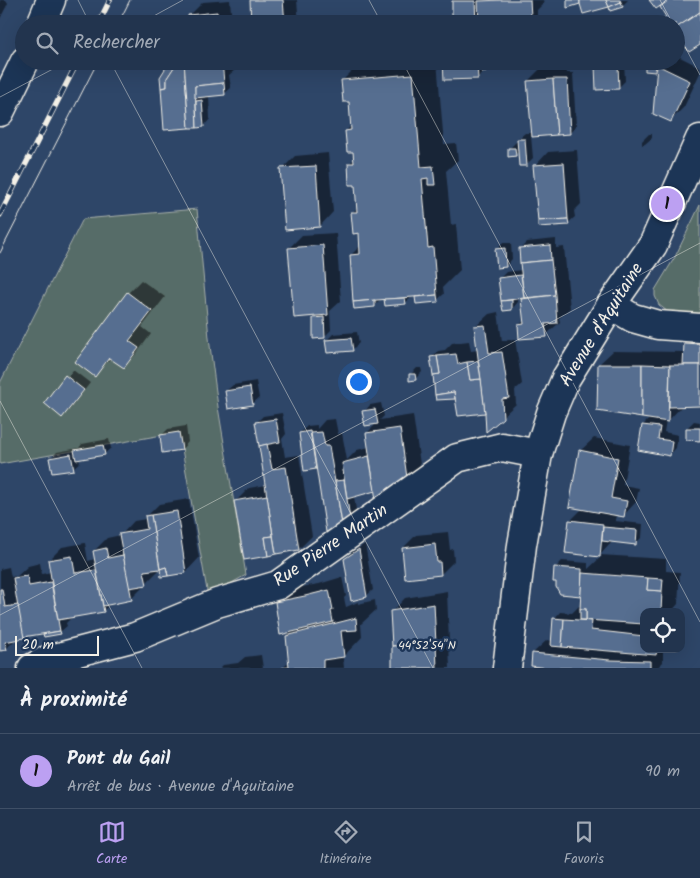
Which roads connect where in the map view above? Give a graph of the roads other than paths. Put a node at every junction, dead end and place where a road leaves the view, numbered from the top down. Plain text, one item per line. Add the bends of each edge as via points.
1 (51, 0) edge
2 (45, 15) edge
3 (21, 70) edge
4 (0, 112) edge
5 (700, 139) edge
6 (611, 305) junction
7 (700, 328) edge
8 (538, 454) junction
9 (32, 668) edge
10 (506, 668) edge

1 - 2 street
3 - 4 street
5 - 6 street, Avenue d'Aquitaine via 653,245
6 - 7 street via 633,318 650,323
6 - 8 street, Avenue d'Aquitaine via 566,378
8 - 9 street, Rue Pierre Martin via 502,447 458,458 278,585 216,603 136,637 47,660
8 - 10 street, Avenue d'Aquitaine

